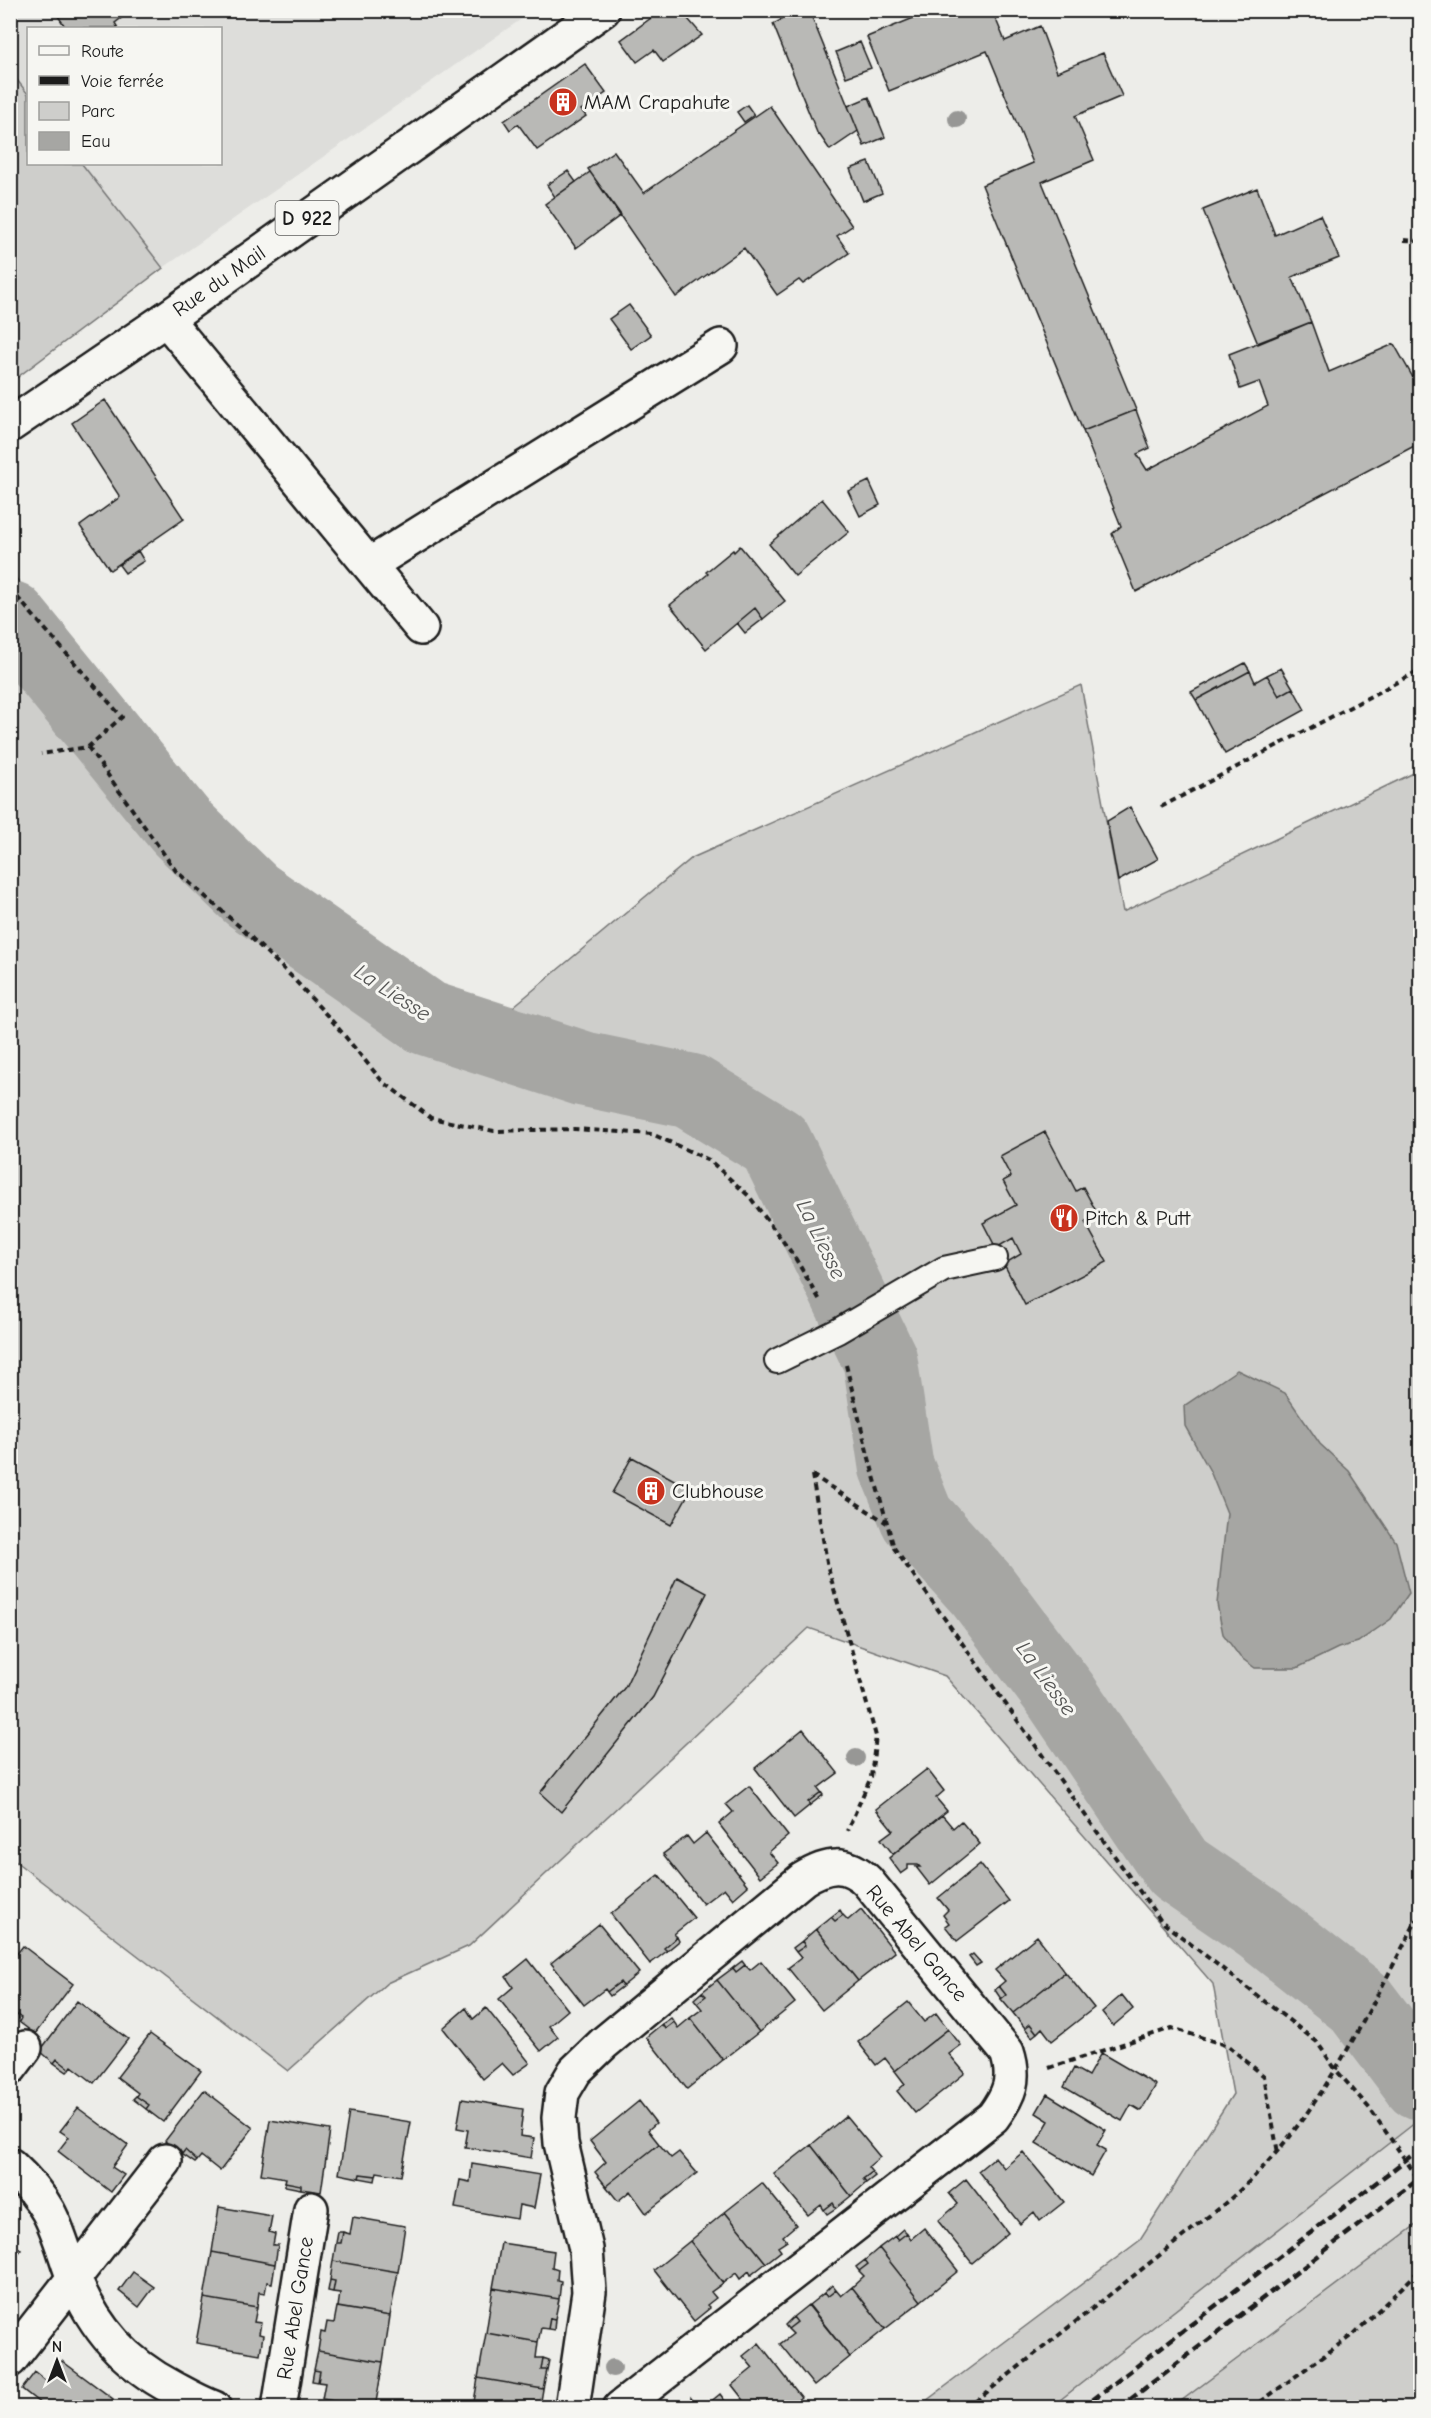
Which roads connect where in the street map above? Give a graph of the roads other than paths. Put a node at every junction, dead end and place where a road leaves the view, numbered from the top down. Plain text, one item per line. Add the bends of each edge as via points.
1 (603, 10) edge
2 (166, 319) junction
3 (721, 346) dead end
4 (10, 425) edge
5 (369, 566) junction
6 (421, 628) dead end
7 (995, 1258) dead end
8 (777, 1361) dead end
9 (165, 2161) dead end
10 (10, 2165) edge
11 (311, 2209) dead end
12 (74, 2278) junction
13 (10, 2360) edge
14 (214, 2408) edge
15 (279, 2408) edge
16 (572, 2408) edge
17 (620, 2408) edge

1 - 2 street, Rue du Mail / D 922
2 - 4 street, Rue du Mail / D 922
2 - 5 street
3 - 5 street
5 - 6 street
7 - 8 lane via 944,1269
9 - 12 street
10 - 12 street via 47,2210
11 - 15 street, Rue Abel Gance
12 - 13 street
12 - 14 street via 103,2332 122,2355 160,2381
16 - 17 street, Rue Abel Gance via 589,2292 586,2249 561,2143 562,2093 575,2071 604,2043 803,1879 831,1867 857,1872 1007,2052 1012,2067 1007,2098 993,2116

